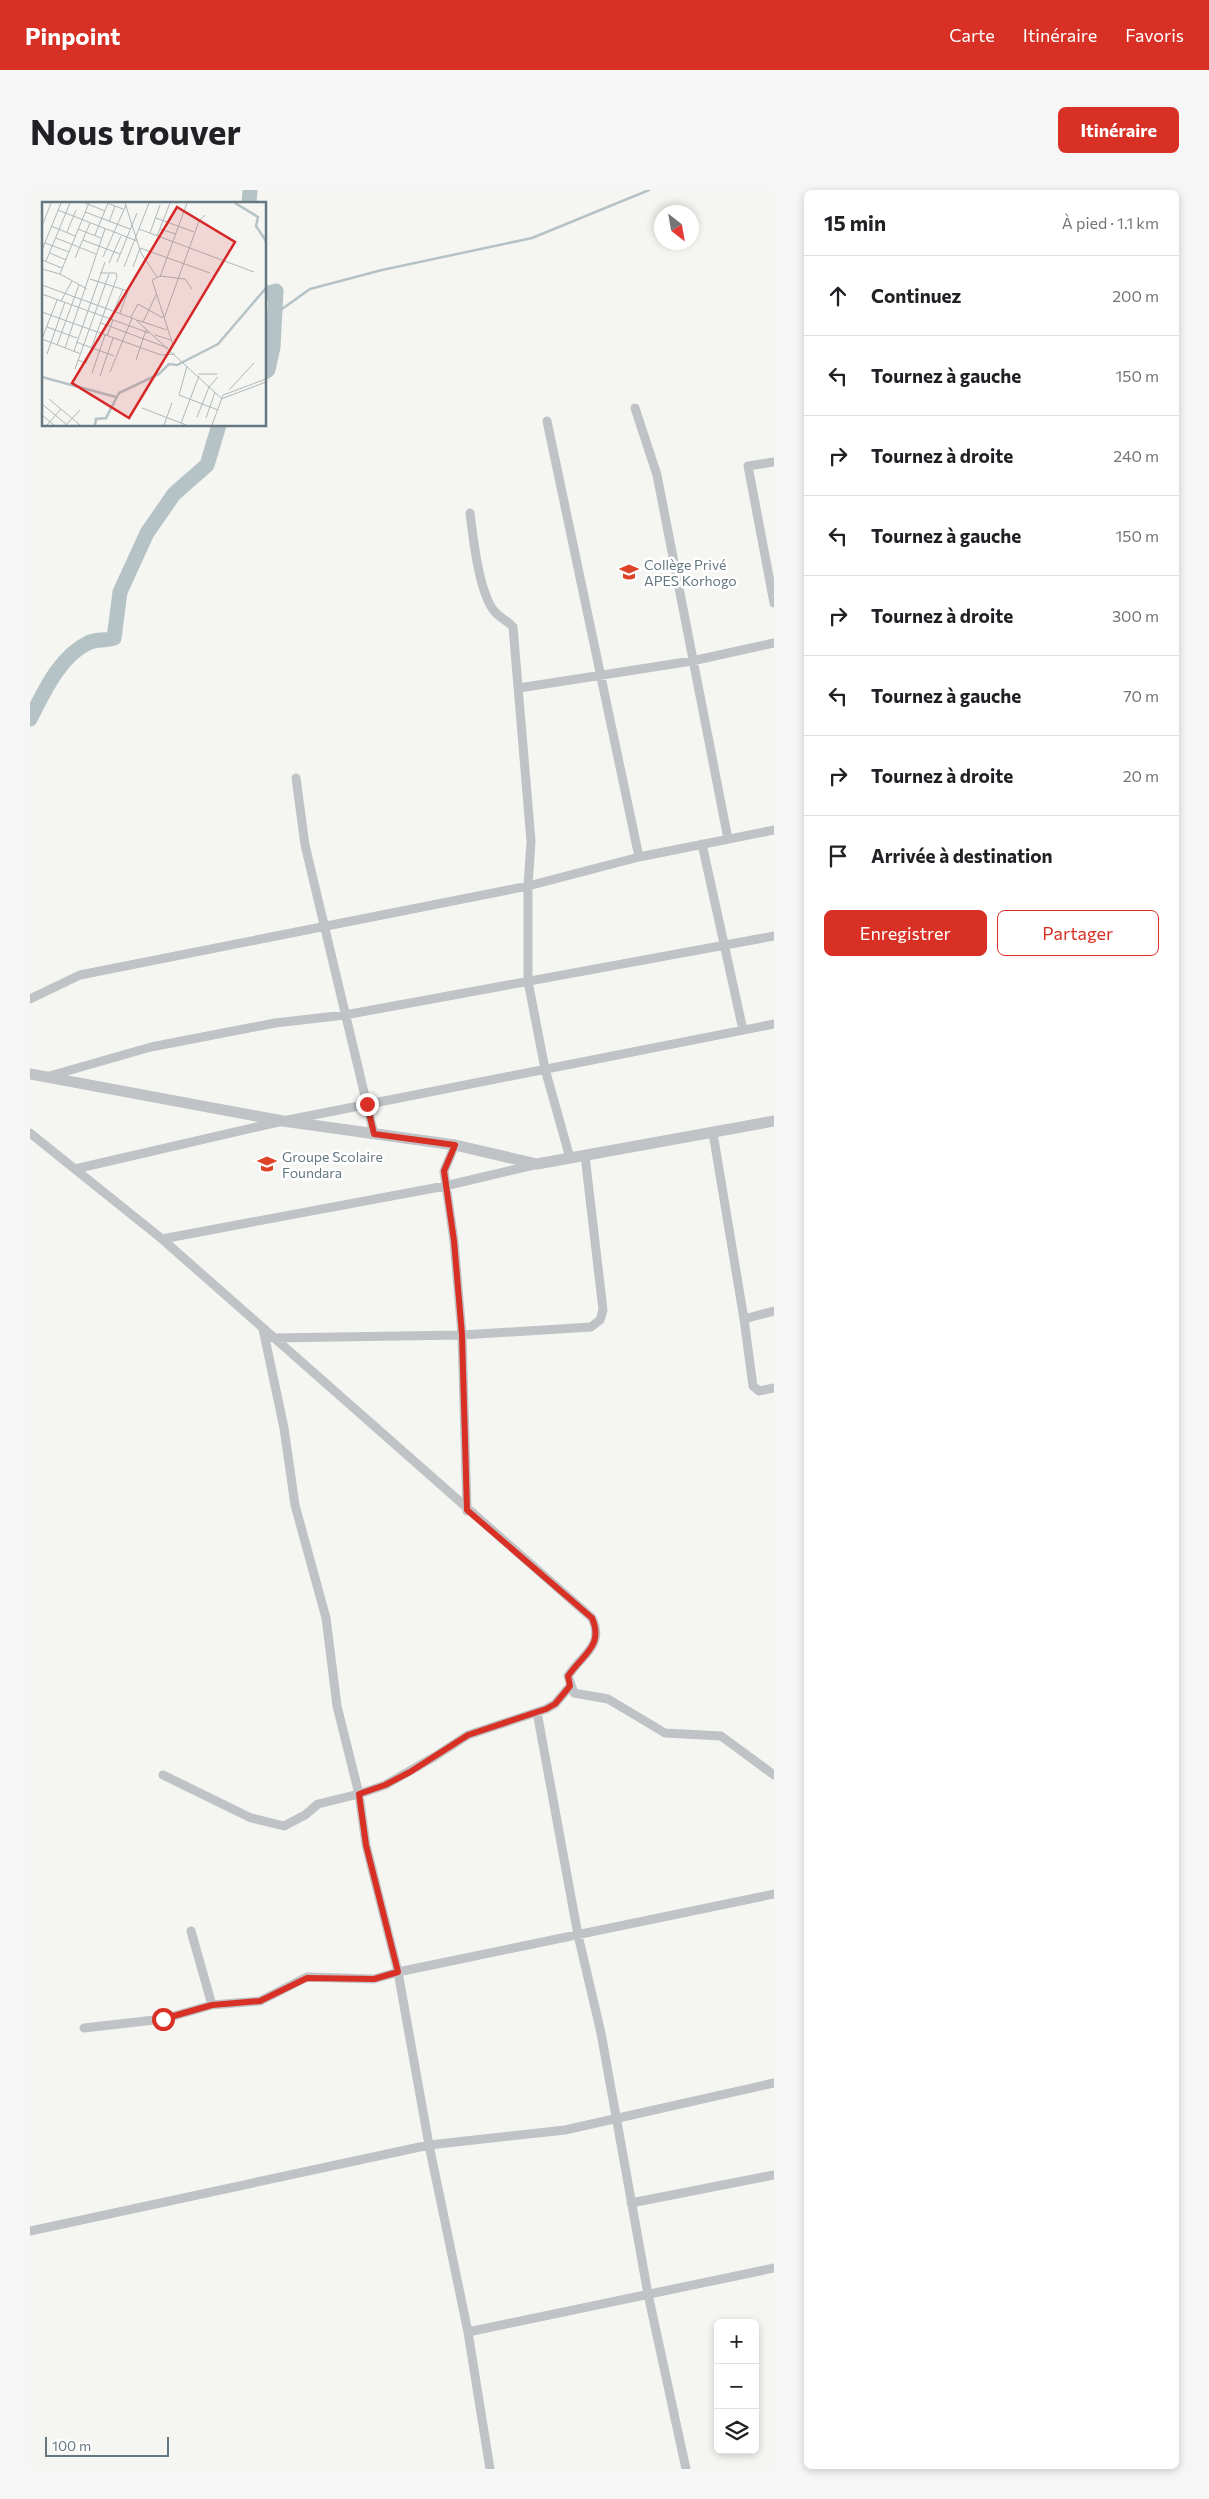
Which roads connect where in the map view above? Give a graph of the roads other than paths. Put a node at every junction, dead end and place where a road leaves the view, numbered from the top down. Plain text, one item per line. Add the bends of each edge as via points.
1 (635, 408) dead end
2 (547, 421) dead end
3 (774, 462) edge
4 (470, 513) dead end
5 (774, 603) edge
6 (774, 643) edge
7 (692, 661) junction
8 (601, 675) junction
9 (518, 688) junction
10 (296, 778) dead end
11 (774, 830) edge
12 (728, 839) junction
13 (702, 844) junction
14 (638, 857) junction
15 (528, 886) junction
16 (325, 925) junction
17 (774, 936) edge
18 (724, 943) junction
19 (528, 981) junction
20 (30, 999) edge
21 (345, 1015) junction
22 (774, 1024) edge
23 (743, 1030) junction
24 (545, 1069) junction
25 (30, 1074) edge
26 (45, 1077) junction
27 (367, 1104) junction
28 (283, 1121) junction
29 (774, 1121) edge
30 (713, 1132) junction
31 (30, 1133) edge
32 (374, 1134) junction
33 (455, 1145) junction
34 (585, 1156) junction
35 (570, 1158) junction
36 (537, 1164) junction
37 (75, 1169) junction
38 (445, 1186) junction
39 (162, 1239) junction
40 (774, 1311) edge
41 (744, 1319) junction
42 (263, 1329) junction
43 (462, 1335) junction
44 (273, 1338) junction
45 (774, 1388) edge
46 (467, 1510) junction
47 (570, 1686) junction
48 (537, 1712) junction
49 (163, 1775) dead end
50 (774, 1775) edge
51 (359, 1794) junction
52 (774, 1894) edge
53 (191, 1932) dead end
54 (578, 1935) junction
55 (398, 1972) junction
56 (212, 2005) junction
57 (84, 2028) dead end
58 (774, 2083) edge
59 (615, 2118) junction
60 (429, 2145) junction
61 (774, 2175) edge
62 (632, 2203) junction
63 (30, 2231) edge
64 (774, 2268) edge
65 (648, 2294) junction
66 (468, 2332) junction
67 (490, 2469) edge
68 (686, 2469) edge

1 - 7 street via 657,475
2 - 8 street
3 - 5 street via 748,466
4 - 9 street via 485,590 494,612 513,627
6 - 7 street
7 - 8 street
7 - 12 street
8 - 9 street
8 - 14 street
9 - 15 street via 531,841
10 - 16 street via 305,845
11 - 12 street
12 - 13 street
13 - 14 street
13 - 18 street
14 - 15 street
15 - 16 street
15 - 19 street
16 - 20 street via 80,975
16 - 21 street
17 - 18 street
18 - 19 street
18 - 23 street
19 - 21 street
19 - 24 street
21 - 26 street via 276,1023 151,1047
21 - 27 street
22 - 23 street
23 - 24 street
24 - 27 street
24 - 35 street
25 - 26 street
26 - 28 street
27 - 28 street
27 - 32 street
28 - 32 street
28 - 37 street
29 - 30 street
30 - 34 street
30 - 41 street
31 - 37 street
32 - 33 street
33 - 36 street
33 - 38 street via 444,1171
34 - 35 street
34 - 43 street via 603,1310 600,1320 591,1326
35 - 36 street
36 - 38 street
37 - 39 street
38 - 39 street
38 - 43 street via 454,1241
39 - 42 street
40 - 41 street
41 - 45 street via 753,1386 759,1391
42 - 44 street
42 - 51 street via 284,1428 295,1505 326,1618 338,1706
43 - 44 street
43 - 46 street
44 - 46 street
46 - 47 street via 592,1618 597,1640 568,1676
47 - 48 street via 555,1704
47 - 50 street via 574,1693 608,1699 665,1733 721,1736
48 - 51 street via 468,1735 410,1772
48 - 54 street
49 - 51 street via 251,1818 284,1826 318,1804
51 - 55 street via 366,1845
52 - 54 street
53 - 56 street
54 - 55 street
54 - 59 street via 601,2033
55 - 56 street via 374,1979 307,1978 260,2001
55 - 60 street
56 - 57 street via 163,2019
58 - 59 street
59 - 60 street via 565,2130
59 - 62 street
60 - 63 street
60 - 66 street
61 - 62 street
62 - 65 street
64 - 65 street
65 - 66 street
65 - 68 street
66 - 67 street

